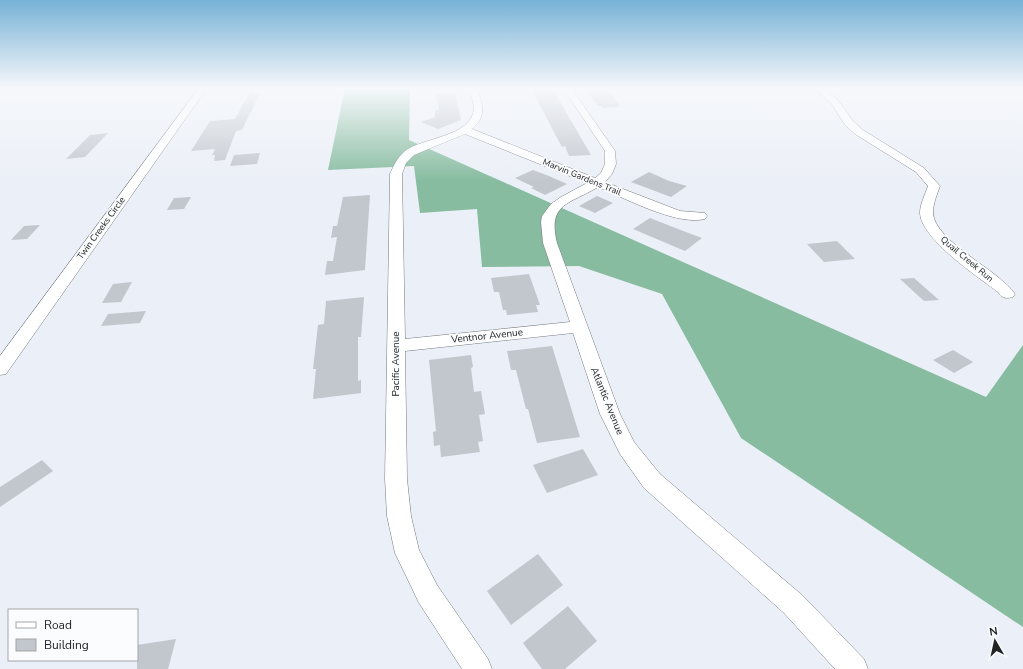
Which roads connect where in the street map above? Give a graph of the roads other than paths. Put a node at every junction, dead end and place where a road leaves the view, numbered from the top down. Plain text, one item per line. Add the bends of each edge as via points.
1 (180, 119) edge
2 (475, 119) edge
3 (588, 119) edge
4 (846, 119) edge
5 (465, 130) junction
6 (596, 183) junction
7 (700, 216) dead end
8 (1008, 294) dead end
9 (579, 327) junction
10 (396, 346) junction
11 (0, 369) edge
12 (478, 669) edge
13 (854, 669) edge

1 - 11 street, Twin Creeks Circle
2 - 5 street, Pacific Avenue
3 - 6 street, Atlantic Avenue via 610,151 612,161 608,174
4 - 8 street, Quail Creek Run via 859,132 924,174 934,186 927,216 935,232
5 - 6 street, Marvin Gardens Trail
5 - 10 street, Pacific Avenue via 411,152 403,157 397,166
6 - 7 street, Marvin Gardens Trail via 678,215
6 - 9 street, Atlantic Avenue via 556,206 549,216 547,228
9 - 10 street, Ventnor Avenue
9 - 13 street, Atlantic Avenue via 610,414 627,448 652,481 793,604
10 - 12 street, Pacific Avenue via 396,479 399,516 407,553 428,594

